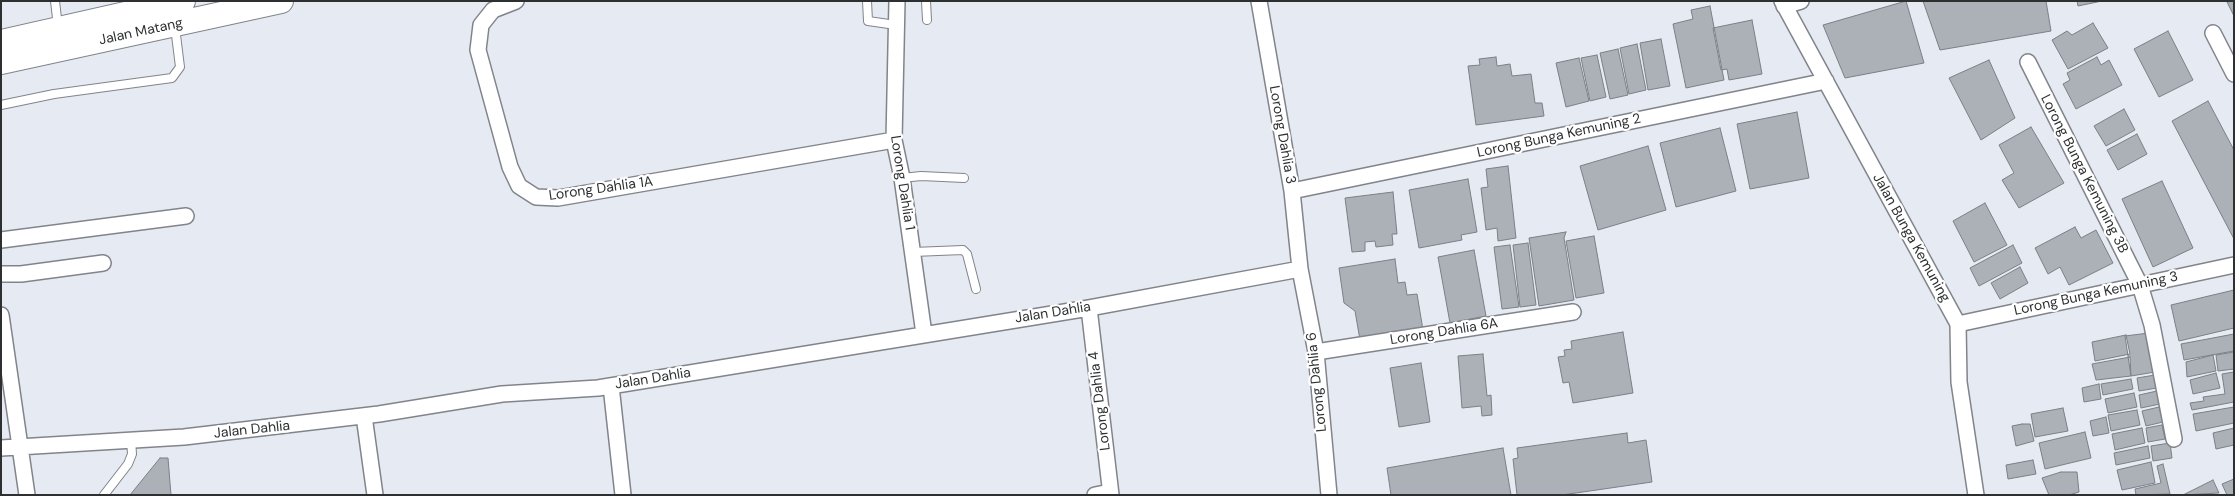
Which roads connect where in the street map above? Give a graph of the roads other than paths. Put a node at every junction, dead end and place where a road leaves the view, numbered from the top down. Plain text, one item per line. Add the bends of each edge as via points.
1 (55, 1) edge
2 (183, 1) edge
3 (282, 1) edge
4 (516, 1) edge
5 (867, 1) edge
6 (897, 1) edge
7 (926, 1) edge
8 (1259, 1) edge
9 (1801, 1) edge
10 (1783, 3) edge
11 (927, 20) dead end
12 (896, 24) junction
13 (175, 25) junction
14 (59, 29) junction
15 (2213, 32) dead end
16 (1, 42) edge
17 (1, 62) edge
18 (2028, 62) dead end
19 (2234, 74) edge
20 (1826, 81) junction
21 (1, 105) edge
22 (894, 140) junction
23 (902, 178) junction
24 (964, 178) dead end
25 (1292, 191) junction
26 (186, 216) dead end
27 (1, 240) edge
28 (912, 252) junction
29 (103, 263) dead end
30 (2234, 265) edge
31 (1300, 269) junction
32 (1, 274) edge
33 (2140, 285) junction
34 (976, 289) dead end
35 (1089, 308) junction
36 (1572, 312) dead end
37 (1, 315) edge
38 (1958, 324) junction
39 (924, 334) junction
40 (1316, 352) junction
41 (611, 386) junction
42 (364, 416) junction
43 (2174, 439) dead end
44 (131, 440) junction
45 (21, 445) junction
46 (1, 448) edge
47 (1110, 493) edge
48 (27, 495) edge
49 (104, 495) edge
50 (375, 495) edge
51 (623, 495) edge
52 (1095, 495) edge
53 (1329, 495) edge
54 (1976, 495) edge

1 - 14 lane
2 - 14 main road, Jalan Matang
3 - 13 main road, Jalan Matang
4 - 22 street, Lorong Dahlia 1A via 493,10 481,25 478,50 510,167 519,186 536,197 558,198
5 - 12 lane via 868,22
6 - 12 street, Lorong Dahlia 1
7 - 11 lane
8 - 25 street, Lorong Dahlia 3
9 - 10 street
10 - 20 street, Jalan Bunga Kemuning
12 - 22 street, Lorong Dahlia 1
13 - 17 main road, Jalan Matang
13 - 21 lane via 180,66 172,78 54,94
14 - 16 main road, Jalan Matang
15 - 19 street
18 - 33 street, Lorong Bunga Kemuning 3B
20 - 25 street, Lorong Bunga Kemuning 2
20 - 38 street, Jalan Bunga Kemuning
22 - 23 street, Lorong Dahlia 1
23 - 24 lane
23 - 28 street, Lorong Dahlia 1
25 - 31 street, Lorong Dahlia 3
26 - 27 street
28 - 34 lane via 963,250 967,254
28 - 39 street, Lorong Dahlia 1
29 - 32 street
30 - 33 street, Lorong Bunga Kemuning 3
31 - 35 street, Jalan Dahlia
31 - 40 street, Lorong Dahlia 6
33 - 38 street, Lorong Bunga Kemuning 3
33 - 43 street, Lorong Bunga Kemuning 3B via 2152,325
35 - 39 street, Jalan Dahlia
35 - 47 street, Lorong Dahlia 4
36 - 40 street, Lorong Dahlia 6A
37 - 45 street
38 - 54 street, Jalan Bunga Kemuning via 1959,382
39 - 41 street, Jalan Dahlia
40 - 53 street, Lorong Dahlia 6
41 - 42 street, Jalan Dahlia via 502,394
41 - 51 street
42 - 44 street, Jalan Dahlia
42 - 50 street
44 - 45 street, Jalan Dahlia
44 - 49 lane via 132,454 128,464
45 - 46 street, Jalan Dahlia
45 - 48 street
47 - 52 street

